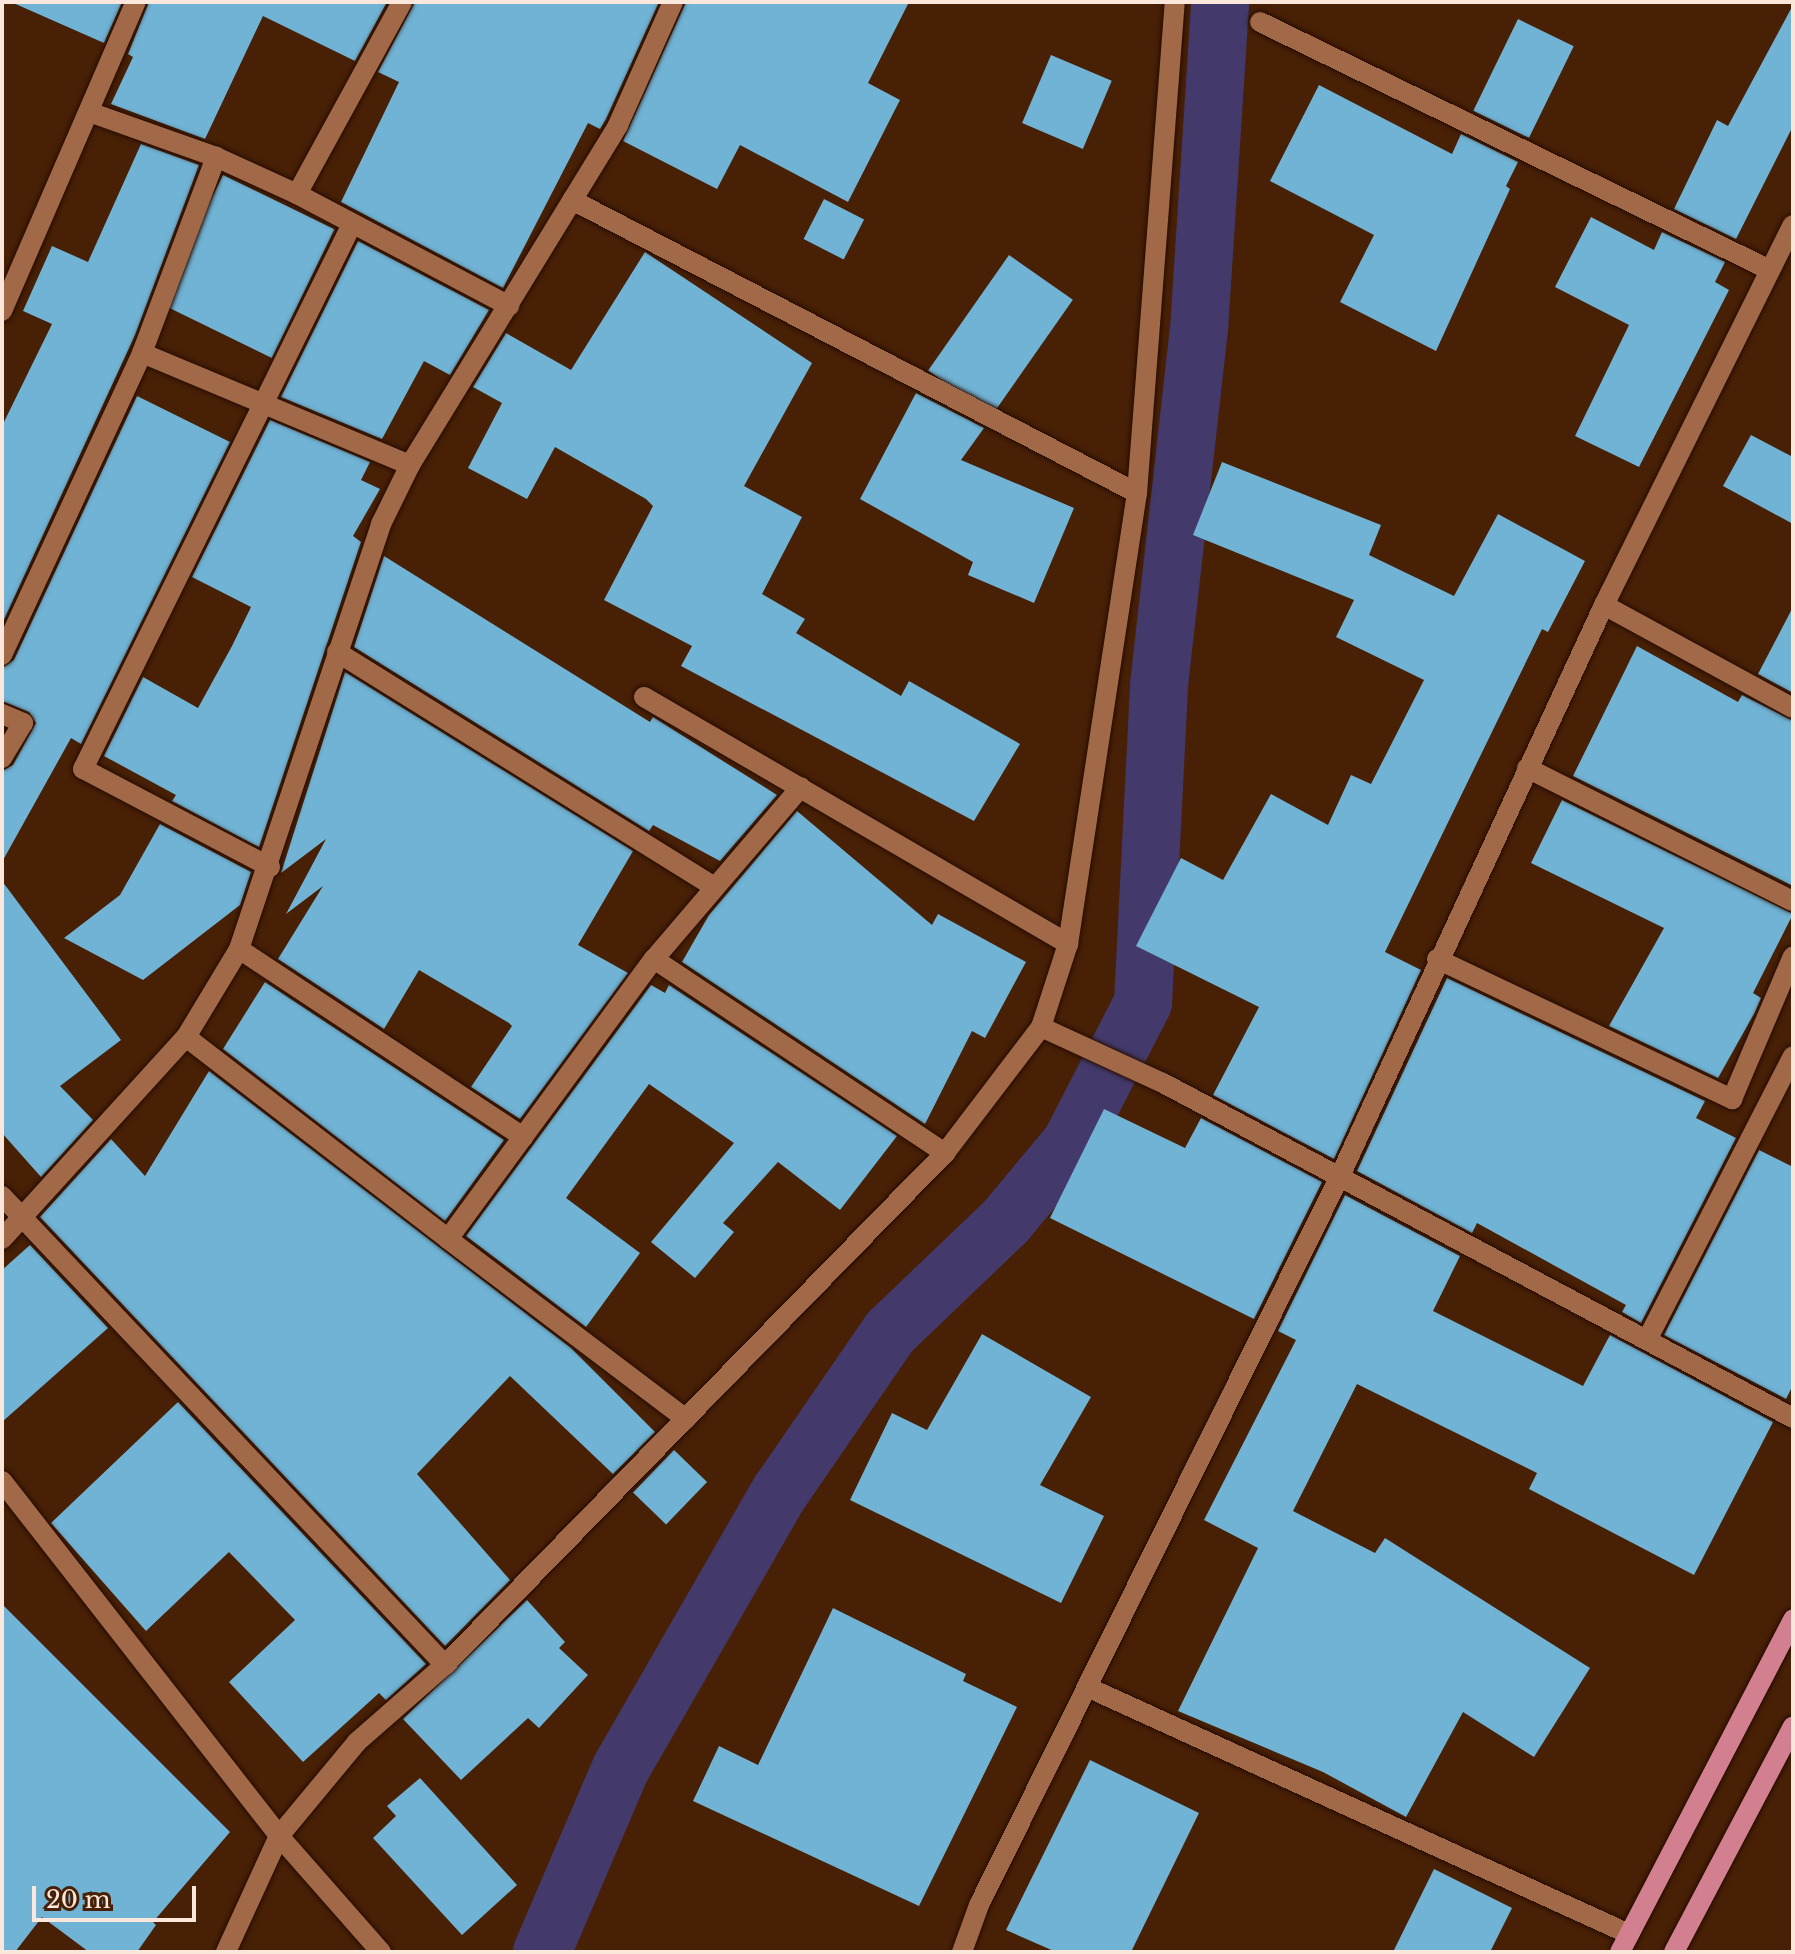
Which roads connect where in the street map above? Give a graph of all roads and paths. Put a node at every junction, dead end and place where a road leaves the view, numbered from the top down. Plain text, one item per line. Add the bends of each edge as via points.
1 (136, 2) edge
2 (402, 2) edge
3 (673, 2) edge
4 (1175, 2) edge
5 (1260, 22) dead end
6 (89, 112) junction
7 (216, 157) junction
8 (297, 194) junction
9 (572, 200) junction
10 (351, 226) junction
11 (1792, 231) edge
12 (1770, 270) junction
13 (509, 306) junction
14 (2, 311) edge
15 (142, 353) junction
16 (261, 403) junction
17 (410, 465) junction
18 (1137, 493) junction
19 (1604, 605) junction
20 (337, 652) junction
21 (2, 655) edge
22 (644, 697) dead end
23 (1793, 708) edge
24 (2, 714) edge
25 (2, 758) edge
26 (1527, 768) junction
27 (801, 787) junction
28 (270, 867) junction
29 (715, 887) junction
30 (1793, 901) edge
31 (1068, 944) junction
32 (239, 949) junction
33 (1793, 956) edge
34 (654, 959) junction
35 (1437, 959) junction
36 (1041, 1027) junction
37 (186, 1037) junction
38 (1793, 1056) edge
39 (523, 1137) junction
40 (945, 1153) junction
41 (1340, 1176) junction
42 (2, 1196) edge
43 (20, 1219) junction
44 (2, 1239) edge
45 (448, 1239) junction
46 (1647, 1340) junction
47 (1793, 1418) edge
48 (686, 1419) junction
49 (2, 1481) edge
50 (1793, 1619) edge
51 (445, 1665) junction
52 (1087, 1687) junction
53 (1793, 1726) edge
54 (279, 1836) junction
55 (1624, 1943) edge
56 (226, 1952) edge
57 (381, 1952) edge
58 (962, 1952) edge
59 (1674, 1952) edge

1 - 6 street
2 - 8 street
3 - 9 street via 618,125
4 - 18 street
5 - 12 street
6 - 7 street
6 - 14 street
7 - 8 street
7 - 15 street
8 - 10 street
9 - 13 street
9 - 18 street
10 - 13 street
10 - 16 street
11 - 12 street
12 - 19 street
13 - 17 street
15 - 16 street
15 - 21 street
16 - 17 street
16 - 28 street via 83,769
17 - 20 street via 381,524
18 - 31 street
19 - 23 street
19 - 26 street
20 - 28 street
20 - 29 street
22 - 27 street
24 - 25 street via 23,723
26 - 30 street
26 - 35 street
27 - 29 street
27 - 31 street
28 - 32 street
29 - 34 street
31 - 36 street
32 - 37 street
32 - 39 street
33 - 35 street via 1732,1099
34 - 39 street
34 - 40 street
35 - 41 street
36 - 40 street
36 - 41 street via 1163,1083
37 - 43 street
37 - 45 street
38 - 46 street
39 - 45 street
40 - 48 street
41 - 46 street
41 - 52 street
42 - 43 street
43 - 44 street
43 - 51 street
45 - 48 street
46 - 47 street
48 - 51 street
49 - 54 street
50 - 55 main road
51 - 54 street via 357,1742
52 - 55 street
52 - 58 street via 979,1905
53 - 59 main road
54 - 56 street
54 - 57 street

